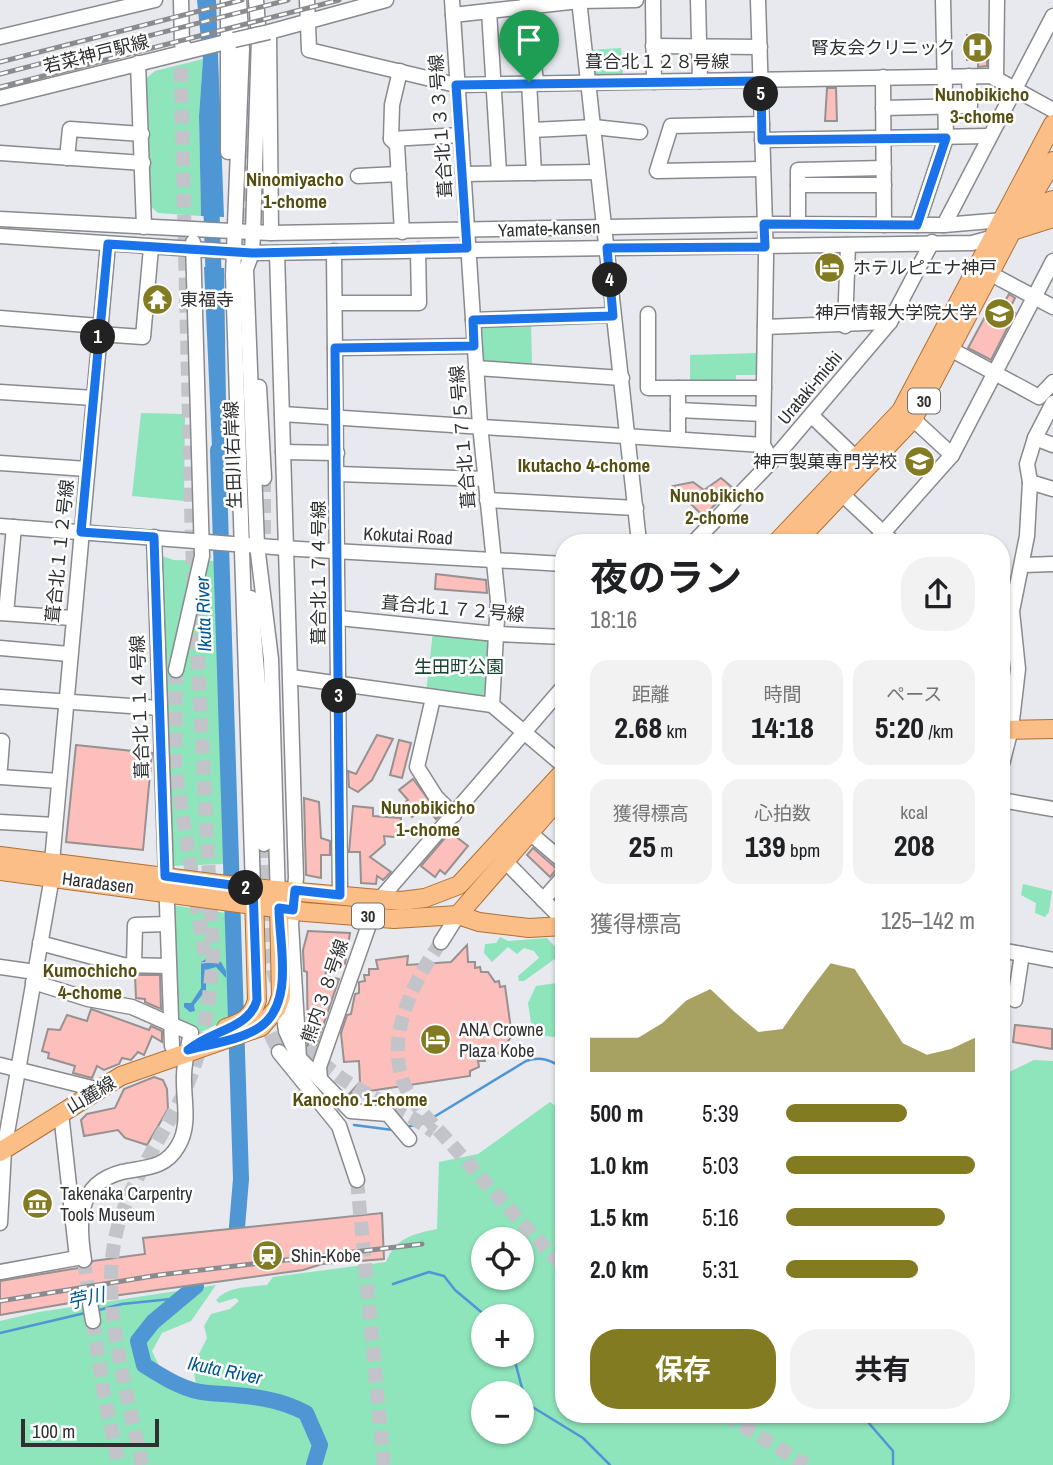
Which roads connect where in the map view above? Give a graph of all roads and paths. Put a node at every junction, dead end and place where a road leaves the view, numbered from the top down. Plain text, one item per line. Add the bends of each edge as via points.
1 (155, 0) edge
2 (183, 0) edge
3 (228, 0) edge
4 (239, 0) edge
5 (256, 0) edge
6 (306, 0) edge
7 (386, 0) edge
8 (636, 0) edge
9 (653, 0) edge
10 (698, 0) edge
11 (758, 0) edge
12 (943, 0) edge
13 (998, 0) edge
14 (579, 1) edge
15 (140, 2) edge
16 (527, 3) edge
17 (453, 7) edge
18 (489, 11) junction
19 (1053, 16) edge
20 (306, 20) junction
21 (269, 32) junction
22 (0, 37) edge
23 (227, 42) junction
24 (653, 46) junction
25 (699, 47) junction
26 (760, 47) junction
27 (194, 49) junction
28 (138, 63) junction
29 (400, 71) junction
30 (944, 76) junction
31 (969, 76) junction
32 (883, 77) junction
33 (996, 79) junction
34 (700, 81) junction
35 (761, 81) junction
36 (533, 82) junction
37 (587, 82) junction
38 (654, 82) junction
39 (493, 84) junction
40 (456, 85) junction
41 (1014, 88) junction
42 (0, 98) edge
43 (945, 107) junction
44 (883, 108) junction
45 (1053, 110) edge
46 (762, 124) junction
47 (1053, 124) edge
48 (594, 127) junction
49 (532, 130) junction
50 (640, 132) dead end
51 (142, 134) junction
52 (461, 135) junction
53 (988, 136) junction
54 (884, 137) junction
55 (946, 138) junction
56 (391, 139) junction
57 (762, 140) junction
58 (0, 153) edge
59 (67, 158) junction
60 (1053, 161) edge
61 (143, 163) junction
62 (884, 168) junction
63 (762, 169) junction
64 (597, 172) junction
65 (499, 173) junction
66 (534, 173) junction
67 (398, 174) junction
68 (463, 174) junction
69 (358, 176) dead end
70 (798, 186) junction
71 (884, 186) junction
72 (1053, 200) edge
73 (234, 202) junction
74 (1028, 208) junction
75 (1053, 218) edge
76 (0, 219) edge
77 (764, 224) junction
78 (798, 224) junction
79 (884, 225) junction
80 (917, 225) junction
81 (944, 225) junction
82 (1008, 225) junction
83 (145, 227) junction
84 (603, 227) junction
85 (197, 231) junction
86 (467, 231) junction
87 (228, 232) junction
88 (253, 232) junction
89 (401, 232) junction
90 (271, 233) junction
91 (0, 236) edge
92 (990, 239) junction
93 (932, 242) junction
94 (108, 244) junction
95 (848, 245) junction
96 (765, 247) junction
97 (151, 248) junction
98 (467, 248) junction
99 (607, 248) junction
100 (418, 250) junction
101 (198, 251) junction
102 (334, 251) junction
103 (229, 252) junction
104 (252, 253) junction
105 (278, 253) junction
106 (1053, 261) edge
107 (991, 274) junction
108 (1035, 298) junction
109 (335, 303) junction
110 (1053, 307) edge
111 (648, 314) dead end
112 (613, 316) junction
113 (0, 318) edge
114 (473, 320) junction
115 (890, 322) junction
116 (845, 326) junction
117 (765, 327) junction
118 (99, 330) junction
119 (474, 346) junction
120 (335, 348) junction
121 (952, 349) junction
122 (476, 368) junction
123 (998, 372) junction
124 (621, 378) junction
125 (1053, 382) edge
126 (678, 388) junction
127 (764, 388) junction
128 (0, 392) edge
129 (93, 398) junction
130 (1053, 403) edge
131 (678, 410) junction
132 (282, 414) junction
133 (763, 414) junction
134 (812, 416) junction
135 (337, 418) junction
136 (914, 419) junction
137 (480, 425) junction
138 (1043, 429) edge
139 (627, 437) junction
140 (678, 439) junction
141 (763, 445) junction
142 (1053, 445) edge
143 (284, 452) junction
144 (337, 453) junction
145 (952, 455) junction
146 (856, 458) junction
147 (772, 461) junction
148 (0, 463) edge
149 (87, 469) junction
150 (338, 474) junction
151 (264, 478) tunnel mouth
152 (485, 479) junction
153 (1030, 482) junction
154 (1053, 489) edge
155 (842, 494) junction
156 (487, 500) junction
157 (636, 508) junction
158 (7, 527) edge
159 (81, 532) junction
160 (638, 534) edge
161 (702, 534) edge
162 (785, 534) edge
163 (804, 534) edge
164 (879, 534) edge
165 (888, 534) edge
166 (154, 537) junction
167 (206, 542) junction
168 (245, 545) junction
169 (287, 548) junction
170 (339, 551) junction
171 (493, 560) junction
172 (555, 563) edge
173 (1053, 564) edge
174 (1023, 565) junction
175 (3, 613) edge
176 (72, 618) junction
177 (339, 618) junction
178 (496, 634) junction
179 (555, 637) edge
180 (0, 648) edge
181 (69, 653) junction
182 (176, 670) tunnel mouth
183 (291, 677) junction
184 (339, 685) junction
185 (0, 697) edge
186 (555, 697) edge
187 (433, 698) junction
188 (66, 702) junction
189 (492, 705) junction
190 (159, 708) junction
191 (1010, 709) edge
192 (1010, 729) edge
193 (1053, 729) edge
194 (525, 732) junction
195 (2, 741) dead end
196 (555, 760) edge
197 (0, 768) edge
198 (0, 777) edge
199 (555, 779) edge
200 (59, 781) junction
201 (1010, 802) edge
202 (555, 804) edge
203 (1053, 809) edge
204 (454, 815) junction
205 (0, 822) edge
206 (55, 825) junction
207 (530, 833) junction
208 (264, 844) tunnel mouth
209 (555, 854) edge
210 (0, 856) edge
211 (505, 862) junction
212 (52, 870) junction
213 (0, 871) edge
214 (165, 884) junction
215 (459, 885) junction
216 (555, 886) edge
217 (286, 890) junction
218 (340, 895) junction
219 (248, 896) junction
220 (380, 899) junction
221 (543, 900) junction
222 (286, 909) junction
223 (555, 911) edge
224 (458, 915) junction
225 (372, 916) junction
226 (167, 924) junction
227 (555, 927) edge
228 (441, 942) tunnel mouth
229 (40, 943) junction
230 (1010, 952) edge
231 (1023, 954) junction
232 (1053, 960) edge
233 (134, 965) junction
234 (169, 966) junction
235 (0, 967) edge
236 (34, 977) junction
237 (281, 996) junction
238 (1015, 1000) dead end
239 (171, 1023) junction
240 (248, 1028) junction
241 (174, 1052) junction
242 (279, 1052) tunnel mouth
243 (299, 1058) junction
244 (0, 1065) edge
245 (17, 1070) junction
246 (184, 1075) junction
247 (320, 1079) junction
248 (96, 1089) junction
249 (61, 1113) junction
250 (409, 1139) dead end
251 (2, 1151) edge
252 (357, 1180) tunnel mouth
253 (0, 1223) edge
254 (84, 1260) tunnel mouth
255 (0, 1272) edge

1 - 15 street
2 - 27 street via 182,44
3 - 23 street
4 - 73 street, 生田川右岸線 via 242,49
5 - 88 street, 生田川右岸線
6 - 20 street
7 - 20 street
8 - 14 street
9 - 24 street
10 - 25 street
11 - 26 street
12 - 30 street
13 - 33 street
14 - 16 street
14 - 37 street
15 - 22 street
16 - 18 street
16 - 36 street
17 - 18 street
17 - 40 street, 葺合北１３３号線
18 - 39 street
19 - 41 street
20 - 21 street
20 - 29 street, 葺合北１２８号線 via 309,50
21 - 23 street, 若菜神戸駅線, bridge
21 - 90 street
23 - 27 street, 若菜神戸駅線
23 - 73 street
24 - 25 street
24 - 38 street
25 - 26 street
25 - 34 street
26 - 35 street
27 - 28 street, 若菜神戸駅線
28 - 42 street, 若菜神戸駅線
28 - 51 street
29 - 40 street, 葺合北１２８号線
29 - 56 street via 391,105
30 - 31 street, 葺合北１２８号線
30 - 32 street, 葺合北１２８号線
30 - 43 street
31 - 33 street, 葺合北１２８号線
31 - 43 street via 970,106
32 - 35 street, 葺合北１２８号線
32 - 44 street
33 - 41 street
34 - 35 street, 葺合北１２８号線
34 - 38 street, 葺合北１２８号線
35 - 46 street
36 - 37 street, 葺合北１２８号線
36 - 39 street, 葺合北１２８号線
36 - 49 street
37 - 38 street, 葺合北１２８号線
37 - 48 street
39 - 40 street, 葺合北１２８号線
39 - 65 street
40 - 52 street, 葺合北１３３号線
41 - 45 street
41 - 53 street
43 - 44 street
43 - 55 street
44 - 54 street
46 - 57 street
46 - 63 street via 671,126 657,171
47 - 82 main road, 30
48 - 49 street
48 - 50 street
48 - 64 street
49 - 66 street
51 - 59 street via 70,129
51 - 61 street
52 - 56 street
52 - 68 street, 葺合北１３３号線
53 - 55 street
53 - 81 street
54 - 55 street
54 - 57 street
54 - 62 street
55 - 80 street
56 - 67 street via 397,145
57 - 63 street
58 - 59 street
59 - 61 street
60 - 74 main road, 30
61 - 83 street
62 - 70 street via 798,170
62 - 71 street
63 - 77 street
64 - 66 street
64 - 84 street
65 - 66 street
65 - 68 street
67 - 69 street
67 - 89 street
68 - 86 street, 葺合北１３３号線
70 - 71 street
70 - 78 street
71 - 79 street
72 - 74 main road
73 - 87 street, 生田川右岸線
74 - 82 main road, 30
75 - 82 main road, Yamate-kansen
76 - 83 street, Yamate-kansen
77 - 78 street, Yamate-kansen
77 - 84 street, Yamate-kansen
77 - 96 street
78 - 79 street, Yamate-kansen
79 - 80 street, Yamate-kansen
80 - 81 street, Yamate-kansen
81 - 82 street, Yamate-kansen
82 - 92 main road, 30
82 - 107 main road, 30
83 - 85 street, Yamate-kansen
84 - 86 street, Yamate-kansen
84 - 99 street
85 - 87 street, Yamate-kansen
85 - 101 street
86 - 89 street, Yamate-kansen
86 - 98 street, 葺合北１３３号線
87 - 88 street, Yamate-kansen
87 - 103 street, 生田川右岸線
88 - 90 street, Yamate-kansen
88 - 104 street, 生田川右岸線
89 - 90 street, Yamate-kansen
91 - 94 street
92 - 93 street, Yamate-kansen
92 - 146 main road, 30 via 901,411
93 - 95 street, Yamate-kansen
93 - 115 street, Urataki-michi
94 - 97 street
94 - 118 street, 葺合北１１２号線
95 - 96 street, Yamate-kansen
95 - 116 street
96 - 99 street, Yamate-kansen
96 - 117 street
97 - 101 street
97 - 118 street via 143,337
98 - 99 street, Yamate-kansen
98 - 100 street, Yamate-kansen
98 - 114 street, 葺合北１７５号線
99 - 112 street
100 - 102 street, Yamate-kansen
100 - 109 street via 419,303
101 - 103 street, Yamate-kansen
101 - 167 street
102 - 105 street, Yamate-kansen
102 - 109 street, 葺合北１７４号線
103 - 104 street, Yamate-kansen
103 - 168 street, 生田川右岸線
104 - 105 street, Yamate-kansen
104 - 151 street
104 - 168 street, 生田川右岸線 via 247,269
105 - 132 street
106 - 108 street
107 - 108 street
107 - 121 main road, 30
108 - 110 street
108 - 123 street
109 - 120 street, 葺合北１７４号線
111 - 126 street via 648,388
112 - 114 street
112 - 124 street
113 - 118 street
114 - 119 street, 葺合北１７５号線
115 - 116 street
115 - 134 street, Urataki-michi
116 - 117 street
117 - 127 street
118 - 129 street, 葺合北１１２号線
119 - 120 street
119 - 122 street, 葺合北１７５号線
120 - 135 street, 葺合北１７４号線
121 - 123 street
121 - 136 main road, 30
122 - 124 street
122 - 137 street, 葺合北１７５号線
123 - 125 street via 1039,397
123 - 145 street
124 - 139 street
126 - 127 street
126 - 131 street
127 - 133 street
128 - 129 street
129 - 149 street, 葺合北１１２号線
130 - 138 street
131 - 133 street
131 - 140 street
132 - 135 street
132 - 143 street
133 - 141 street
134 - 146 street
134 - 147 street, Urataki-michi
135 - 137 street
135 - 144 street, 葺合北１７４号線
136 - 145 street
136 - 155 main road, 30
137 - 139 street
137 - 152 street, 葺合北１７５号線
138 - 142 street
138 - 153 street via 1027,464
139 - 140 street
139 - 157 street
140 - 141 street
141 - 147 street
143 - 144 street
143 - 169 street
144 - 150 street, 葺合北１７４号線
145 - 165 street
146 - 162 main road, 30
147 - 161 street, Urataki-michi
148 - 149 street
149 - 159 street, 葺合北１１２号線
150 - 152 street
150 - 170 street, 葺合北１７４号線
152 - 156 street, 葺合北１７５号線
153 - 154 street
153 - 174 street
155 - 163 main road, 30
155 - 164 street
156 - 157 street
156 - 171 street, 葺合北１７５号線
157 - 160 street
158 - 159 street, Kokutai Road
158 - 175 street
159 - 166 street, Kokutai Road
159 - 176 street, 葺合北１１２号線
166 - 167 street, Kokutai Road
166 - 190 street, 葺合北１１４号線
167 - 168 street, Kokutai Road
167 - 182 street
168 - 169 street, Kokutai Road
168 - 208 street via 257,667
168 - 217 street, 生田川右岸線 via 271,659
168 - 219 street
169 - 170 street, Kokutai Road
169 - 183 street
170 - 171 street, Kokutai Road
170 - 177 street, 葺合北１７４号線
171 - 172 street, Kokutai Road
171 - 178 street, 葺合北１７５号線
173 - 174 street
174 - 191 street via 1012,611 1018,669
175 - 176 street
176 - 181 street, 葺合北１１２号線
177 - 178 street, 葺合北１７２号線
177 - 184 street, 葺合北１７４号線
178 - 179 street, 葺合北１７２号線
178 - 189 street, 葺合北１７５号線
180 - 181 street
181 - 188 street, 葺合北１１２号線
183 - 184 street
183 - 217 street
184 - 187 street
184 - 218 street, 葺合北１７４号線
185 - 188 street
186 - 194 street
187 - 189 street
187 - 204 street via 416,767
188 - 190 street
188 - 200 street, 葺合北１１２号線
189 - 194 street
190 - 214 street, 葺合北１１４号線
192 - 193 main road
194 - 196 street
194 - 204 street
195 - 197 street
198 - 200 street
199 - 215 main road, 30
200 - 206 street, 葺合北１１２号線
201 - 203 street
202 - 207 main road
204 - 220 street
205 - 206 street
206 - 212 street, 葺合北１１２号線
207 - 209 street
207 - 211 main road
210 - 212 main road, Haradasen
211 - 221 street
211 - 224 main road
212 - 213 main road, Haradasen
212 - 214 main road, Haradasen
212 - 229 street, 葺合北１１２号線
214 - 219 main road, Haradasen
214 - 226 street, 葺合北１１４号線
215 - 220 main road, 30 via 425,898
215 - 224 main road
216 - 221 street
217 - 218 main road, 30
217 - 219 main road, 30
217 - 222 street, 生田川右岸線
218 - 220 main road, 30
219 - 222 main road, Haradasen
219 - 240 main road via 257,1000
221 - 223 street
222 - 225 main road, 30
222 - 237 main road
222 - 243 street, 生田川右岸線
224 - 225 main road, 30
224 - 227 main road via 492,924
224 - 228 street
225 - 247 street, 熊内３８号線 via 319,1067
226 - 233 street via 135,925
226 - 234 street, 葺合北１１４号線
229 - 233 street
229 - 236 street, 葺合北１１２号線
230 - 231 street
231 - 232 street
231 - 238 street
233 - 234 street
234 - 239 street, 葺合北１１４号線
235 - 236 street
236 - 239 street via 88,999 132,1007
236 - 245 street, 葺合北１１２号線
237 - 240 main road via 267,1021
237 - 243 street via 289,1043
239 - 241 street via 191,1033
240 - 241 main road, 山麓線
241 - 246 street
241 - 246 street
241 - 248 main road, 山麓線
242 - 252 street via 339,1126
243 - 247 street
244 - 245 street
245 - 248 street
245 - 251 street, 葺合北１１２号線
246 - 254 street via 184,1133 169,1157 148,1170 121,1172 90,1193 79,1217
247 - 250 street via 351,1111 388,1114
248 - 249 main road, 山麓線
249 - 251 main road, 山麓線
249 - 255 street via 77,1258
251 - 253 street, 葺合北１１２号線

